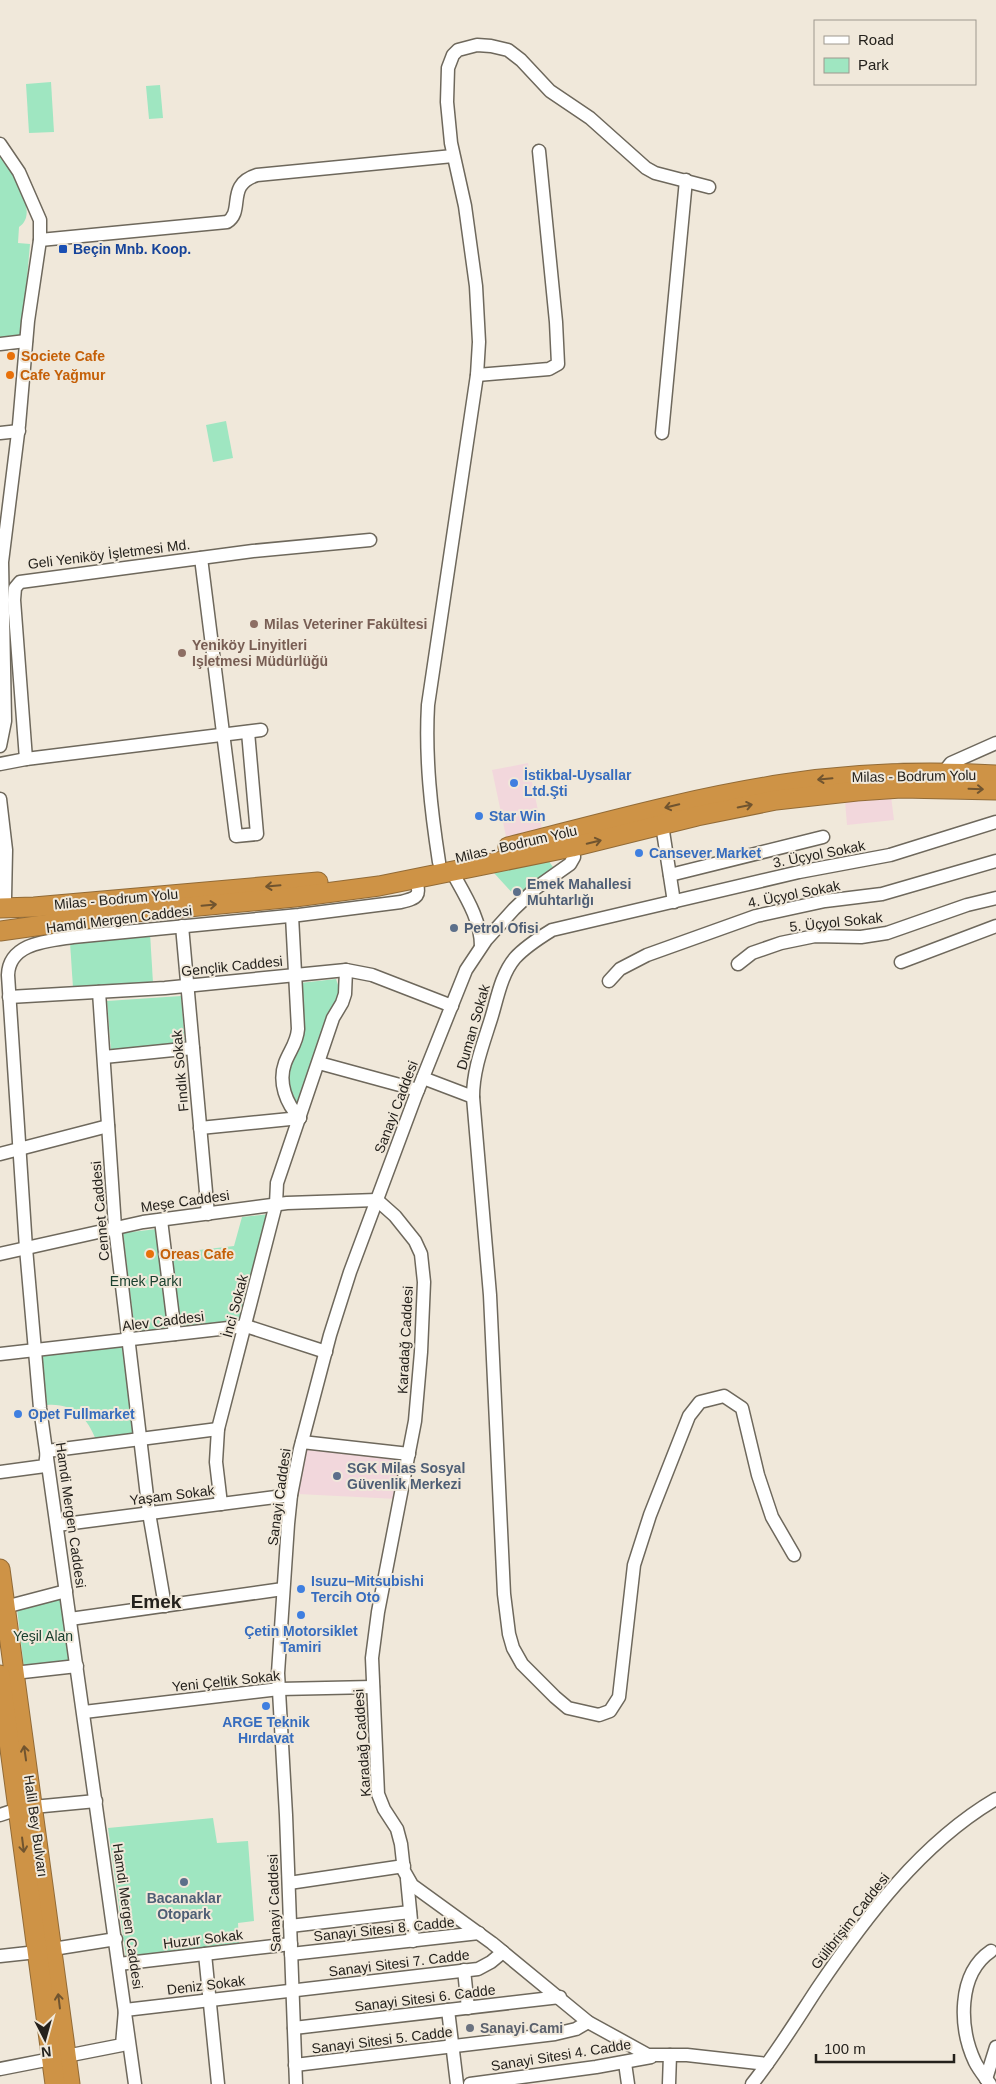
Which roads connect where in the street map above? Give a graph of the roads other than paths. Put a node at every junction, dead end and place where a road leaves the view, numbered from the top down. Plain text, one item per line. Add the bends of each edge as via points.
1 (0, 144) edge
2 (539, 151) dead end
3 (453, 156) junction
4 (686, 180) junction
5 (709, 187) dead end
6 (40, 240) junction
7 (26, 341) junction
8 (0, 344) edge
9 (477, 375) junction
10 (19, 431) junction
11 (0, 433) edge
12 (662, 433) dead end
13 (3, 521) edge
14 (370, 540) dead end
15 (201, 558) junction
16 (1, 584) edge
17 (2, 644) edge
18 (3, 722) edge
19 (222, 736) junction
20 (996, 743) edge
21 (0, 746) edge
22 (26, 759) junction
23 (0, 764) edge
24 (943, 773) junction
25 (996, 775) edge
26 (996, 790) edge
27 (0, 799) edge
28 (996, 822) edge
29 (662, 825) junction
30 (822, 837) dead end
31 (572, 847) junction
32 (996, 861) edge
33 (445, 866) junction
34 (2, 872) edge
35 (670, 876) junction
36 (415, 879) junction
37 (996, 898) edge
38 (674, 902) junction
39 (3, 903) edge
40 (37, 916) junction
41 (292, 916) junction
42 (182, 926) junction
43 (996, 926) edge
44 (0, 931) edge
45 (0, 942) edge
46 (481, 946) junction
47 (901, 962) dead end
48 (511, 964) joint
49 (738, 964) dead end
50 (346, 970) junction
51 (296, 974) junction
52 (609, 981) dead end
53 (188, 986) junction
54 (99, 992) junction
55 (10, 997) junction
56 (452, 1006) junction
57 (193, 1048) junction
58 (104, 1057) junction
59 (319, 1062) junction
60 (421, 1084) junction
61 (473, 1097) junction
62 (300, 1118) junction
63 (108, 1126) junction
64 (200, 1128) junction
65 (20, 1149) junction
66 (0, 1154) edge
67 (376, 1200) junction
68 (276, 1204) junction
69 (208, 1214) junction
70 (161, 1220) junction
71 (115, 1227) junction
72 (26, 1248) junction
73 (0, 1254) edge
74 (246, 1326) junction
75 (175, 1334) junction
76 (128, 1340) junction
77 (35, 1350) junction
78 (326, 1352) junction
79 (0, 1354) edge
80 (218, 1429) junction
81 (140, 1439) junction
82 (302, 1442) junction
83 (46, 1451) junction
84 (409, 1454) junction
85 (0, 1472) edge
86 (291, 1495) junction
87 (221, 1504) junction
88 (149, 1513) junction
89 (57, 1525) junction
90 (794, 1555) dead end
91 (0, 1569) edge
92 (282, 1589) junction
93 (66, 1591) junction
94 (164, 1606) junction
95 (5, 1607) junction
96 (70, 1619) junction
97 (77, 1666) junction
98 (7, 1674) edge
99 (373, 1687) junction
100 (279, 1690) junction
101 (84, 1712) junction
102 (996, 1799) edge
103 (96, 1801) junction
104 (25, 1808) junction
105 (0, 1815) edge
106 (405, 1872) junction
107 (289, 1883) junction
108 (410, 1912) junction
109 (290, 1926) junction
110 (479, 1933) junction
111 (116, 1939) junction
112 (413, 1941) junction
113 (291, 1949) junction
114 (45, 1950) junction
115 (991, 1951) dead end
116 (503, 1952) junction
117 (204, 1954) junction
118 (0, 1956) edge
119 (119, 1964) junction
120 (464, 1970) junction
121 (293, 1990) junction
122 (560, 1997) junction
123 (209, 2000) junction
124 (468, 2008) junction
125 (125, 2010) junction
126 (448, 2010) junction
127 (588, 2022) junction
128 (294, 2028) junction
129 (452, 2046) junction
130 (996, 2047) edge
131 (670, 2055) junction
132 (656, 2056) junction
133 (59, 2058) junction
134 (625, 2062) junction
135 (767, 2064) junction
136 (295, 2065) junction
137 (0, 2069) edge
138 (991, 2082) edge
139 (55, 2084) edge
140 (70, 2084) edge
141 (135, 2084) edge
142 (218, 2084) edge
143 (296, 2084) edge
144 (456, 2084) edge
145 (470, 2084) edge
146 (628, 2084) edge
147 (669, 2084) edge
148 (752, 2084) edge

1 - 6 street via 19,172 38,214
2 - 9 street via 558,364 549,369
3 - 4 street via 446,85 450,60 466,46 491,46 515,55 550,91 590,118 646,168
3 - 6 street via 257,175 241,186 234,215 227,222
3 - 9 street via 465,206 476,286
4 - 5 street
4 - 12 street
6 - 7 street
7 - 8 street
7 - 10 street
9 - 33 street via 426,731 429,789
10 - 11 street
10 - 13 street
13 - 16 street
14 - 15 street, Geli Yeniköy İşletmesi Md.
15 - 19 street, Geli Yeniköy İşletmesi Md.
15 - 22 street, Geli Yeniköy İşletmesi Md. via 23,580 17,584 14,608
16 - 17 street
17 - 18 street
18 - 21 street
19 - 19 street, Geli Yeniköy İşletmesi Md. via 255,731 258,834 236,836
19 - 22 street, Geli Yeniköy İşletmesi Md.
20 - 24 street via 951,763
22 - 23 street, Geli Yeniköy İşletmesi Md.
24 - 25 highway, Milas - Bodrum Yolu
24 -> 33 highway, Milas - Bodrum Yolu via 846,777 752,789 692,801
29 -> 26 highway, Milas - Bodrum Yolu via 752,804 819,794 901,788
27 - 34 street via 6,850
28 - 38 street, 3. Üçyol Sokak via 890,855 799,872
31 -> 29 highway, Milas - Bodrum Yolu
29 - 35 street
30 - 35 street
31 - 33 highway, Milas - Bodrum Yolu
31 - 46 street, Sanayi Caddesi via 574,857 570,864 526,897
32 - 52 street, 4. Üçyol Sokak via 882,894 826,901 756,916 646,956 620,969
33 - 36 highway, Milas - Bodrum Yolu
33 -> 40 highway, Milas - Bodrum Yolu
33 - 46 street via 476,919
34 - 39 street
35 - 38 street
40 -> 36 highway, Milas - Bodrum Yolu via 135,912 324,894
36 - 41 street, Hamdi Mergen Caddesi via 420,890 409,900
37 - 49 street, 5. Üçyol Sokak via 888,933 815,936 781,943 752,953
38 - 48 street, 3. Üçyol Sokak via 552,930
39 - 40 highway
40 - 44 highway
40 - 45 highway
41 - 42 street, Hamdi Mergen Caddesi
41 - 51 street
42 - 53 street, Fındık Sokak
42 - 55 street, Hamdi Mergen Caddesi via 73,936 26,948 10,962
43 - 47 street
46 - 56 street, Sanayi Caddesi via 466,970
48 - 61 street, Duman Sokak via 497,995 479,1057
50 - 51 street, Gençlik Caddesi
50 - 56 street, Gençlik Caddesi via 372,975
50 - 59 street, İnci Sokak via 342,1003 333,1018
51 - 53 street, Gençlik Caddesi
51 - 62 street via 298,1035 283,1074 288,1104
53 - 54 street, Gençlik Caddesi
53 - 57 street, Fındık Sokak
54 - 55 street, Gençlik Caddesi
54 - 58 street, Cennet Caddesi
55 - 65 street, Hamdi Mergen Caddesi
56 - 60 street, Sanayi Caddesi
57 - 58 street
57 - 64 street, Fındık Sokak
58 - 63 street, Cennet Caddesi
59 - 60 street
59 - 62 street, İnci Sokak
60 - 61 street
60 - 67 street, Sanayi Caddesi
61 - 90 street, Duman Sokak via 490,1295 504,1594 509,1634 522,1664 568,1708 599,1715 610,1711 619,1698 634,1565 688,1416 700,1402 724,1396 742,1408 769,1509
62 - 64 street
62 - 68 street, İnci Sokak via 277,1183
63 - 65 street
63 - 71 street, Cennet Caddesi
64 - 69 street, Fındık Sokak
65 - 66 street
65 - 72 street, Hamdi Mergen Caddesi
67 - 68 street, Meşe Caddesi
67 - 78 street, Sanayi Caddesi
67 - 84 street, Karadağ Caddesi via 395,1216 415,1241 422,1262 420,1368
68 - 69 street, Meşe Caddesi
68 - 74 street, İnci Sokak
69 - 70 street, Meşe Caddesi
70 - 71 street, Meşe Caddesi
70 - 75 street
71 - 72 street, Meşe Caddesi
71 - 76 street, Cennet Caddesi
72 - 73 street, Meşe Caddesi
72 - 77 street, Hamdi Mergen Caddesi
74 - 75 street, Alev Caddesi
74 - 78 street, Alev Caddesi
74 - 80 street, İnci Sokak
75 - 76 street, Alev Caddesi
76 - 77 street, Alev Caddesi
76 - 81 street, Cennet Caddesi
77 - 79 street, Alev Caddesi
77 - 83 street, Hamdi Mergen Caddesi
78 - 82 street, Sanayi Caddesi
80 - 81 street
80 - 87 street, İnci Sokak via 216,1462
81 - 83 street
81 - 88 street, Cennet Caddesi
82 - 84 street
82 - 86 street, Sanayi Caddesi
83 - 85 street via 45,1466
83 - 89 street, Hamdi Mergen Caddesi
84 - 99 street, Karadağ Caddesi via 376,1625
86 - 87 street, Yaşam Sokak
86 - 92 street, Sanayi Caddesi
87 - 88 street, Yaşam Sokak
88 - 89 street, Yaşam Sokak
88 - 94 street, Cennet Caddesi
89 - 93 street, Hamdi Mergen Caddesi
91 - 95 highway, Halil Bey Bulvarı
92 - 94 street
92 - 100 street, Sanayi Caddesi
93 - 95 street
93 - 96 street, Hamdi Mergen Caddesi
94 - 96 street
95 - 98 highway, Halil Bey Bulvarı
96 - 97 street, Hamdi Mergen Caddesi
97 - 98 street
97 - 101 street, Hamdi Mergen Caddesi
98 - 104 highway, Halil Bey Bulvarı
99 - 100 street, Yeni Çeltik Sokak
99 - 106 street, Karadağ Caddesi via 378,1794 397,1829
100 - 101 street, Yeni Çeltik Sokak
100 - 107 street, Sanayi Caddesi
101 - 103 street, Hamdi Mergen Caddesi
102 - 135 street, Gülibrişim Caddesi via 954,1828 891,1891 834,1965
103 - 104 street
103 - 111 street, Hamdi Mergen Caddesi
104 - 105 street
104 - 114 highway, Halil Bey Bulvarı
106 - 107 street
106 - 108 street, Karadağ Caddesi
106 - 110 street via 419,1892
107 - 109 street, Sanayi Caddesi
108 - 109 street
108 - 112 street, Karadağ Caddesi
109 - 113 street, Sanayi Caddesi
110 - 112 street, Sanayi Sitesi 8. Cadde
110 - 116 street
111 - 114 street
111 - 119 street, Hamdi Mergen Caddesi
112 - 113 street, Sanayi Sitesi 8. Cadde
113 - 117 street, Huzur Sokak
113 - 121 street, Sanayi Caddesi
114 - 118 street
114 - 133 highway, Halil Bey Bulvarı
115 - 138 street via 978,1962 973,1972 964,2007 971,2051 977,2067
116 - 120 street, Sanayi Sitesi 7. Cadde via 485,1966
116 - 122 street
117 - 119 street, Huzur Sokak
117 - 123 street
119 - 125 street, Hamdi Mergen Caddesi
120 - 121 street, Sanayi Sitesi 7. Cadde
120 - 124 street
121 - 123 street, Deniz Sokak
121 - 128 street, Sanayi Caddesi
122 - 124 street, Sanayi Sitesi 6. Cadde
122 - 127 street
123 - 125 street, Deniz Sokak
123 - 142 street
124 - 126 street, Sanayi Sitesi 6. Cadde
125 - 133 street via 122,2045
125 - 141 street, Hamdi Mergen Caddesi
126 - 128 street, Sanayi Sitesi 6. Cadde
126 - 129 street
127 - 129 street, Sanayi Sitesi 5. Cadde via 566,2032
127 - 132 street via 643,2053
128 - 136 street, Sanayi Caddesi
129 - 136 street, Sanayi Sitesi 5. Cadde
129 - 144 street
130 - 138 street
131 - 132 street
131 - 135 street via 733,2058
131 - 147 street
132 - 134 street, Sanayi Sitesi 4. Cadde
133 - 137 street
133 - 139 highway, Halil Bey Bulvarı
133 - 140 highway, Halil Bey Bulvarı
134 - 145 street, Sanayi Sitesi 4. Cadde
134 - 146 street
135 - 148 street, Gülibrişim Caddesi
136 - 143 street, Sanayi Caddesi

